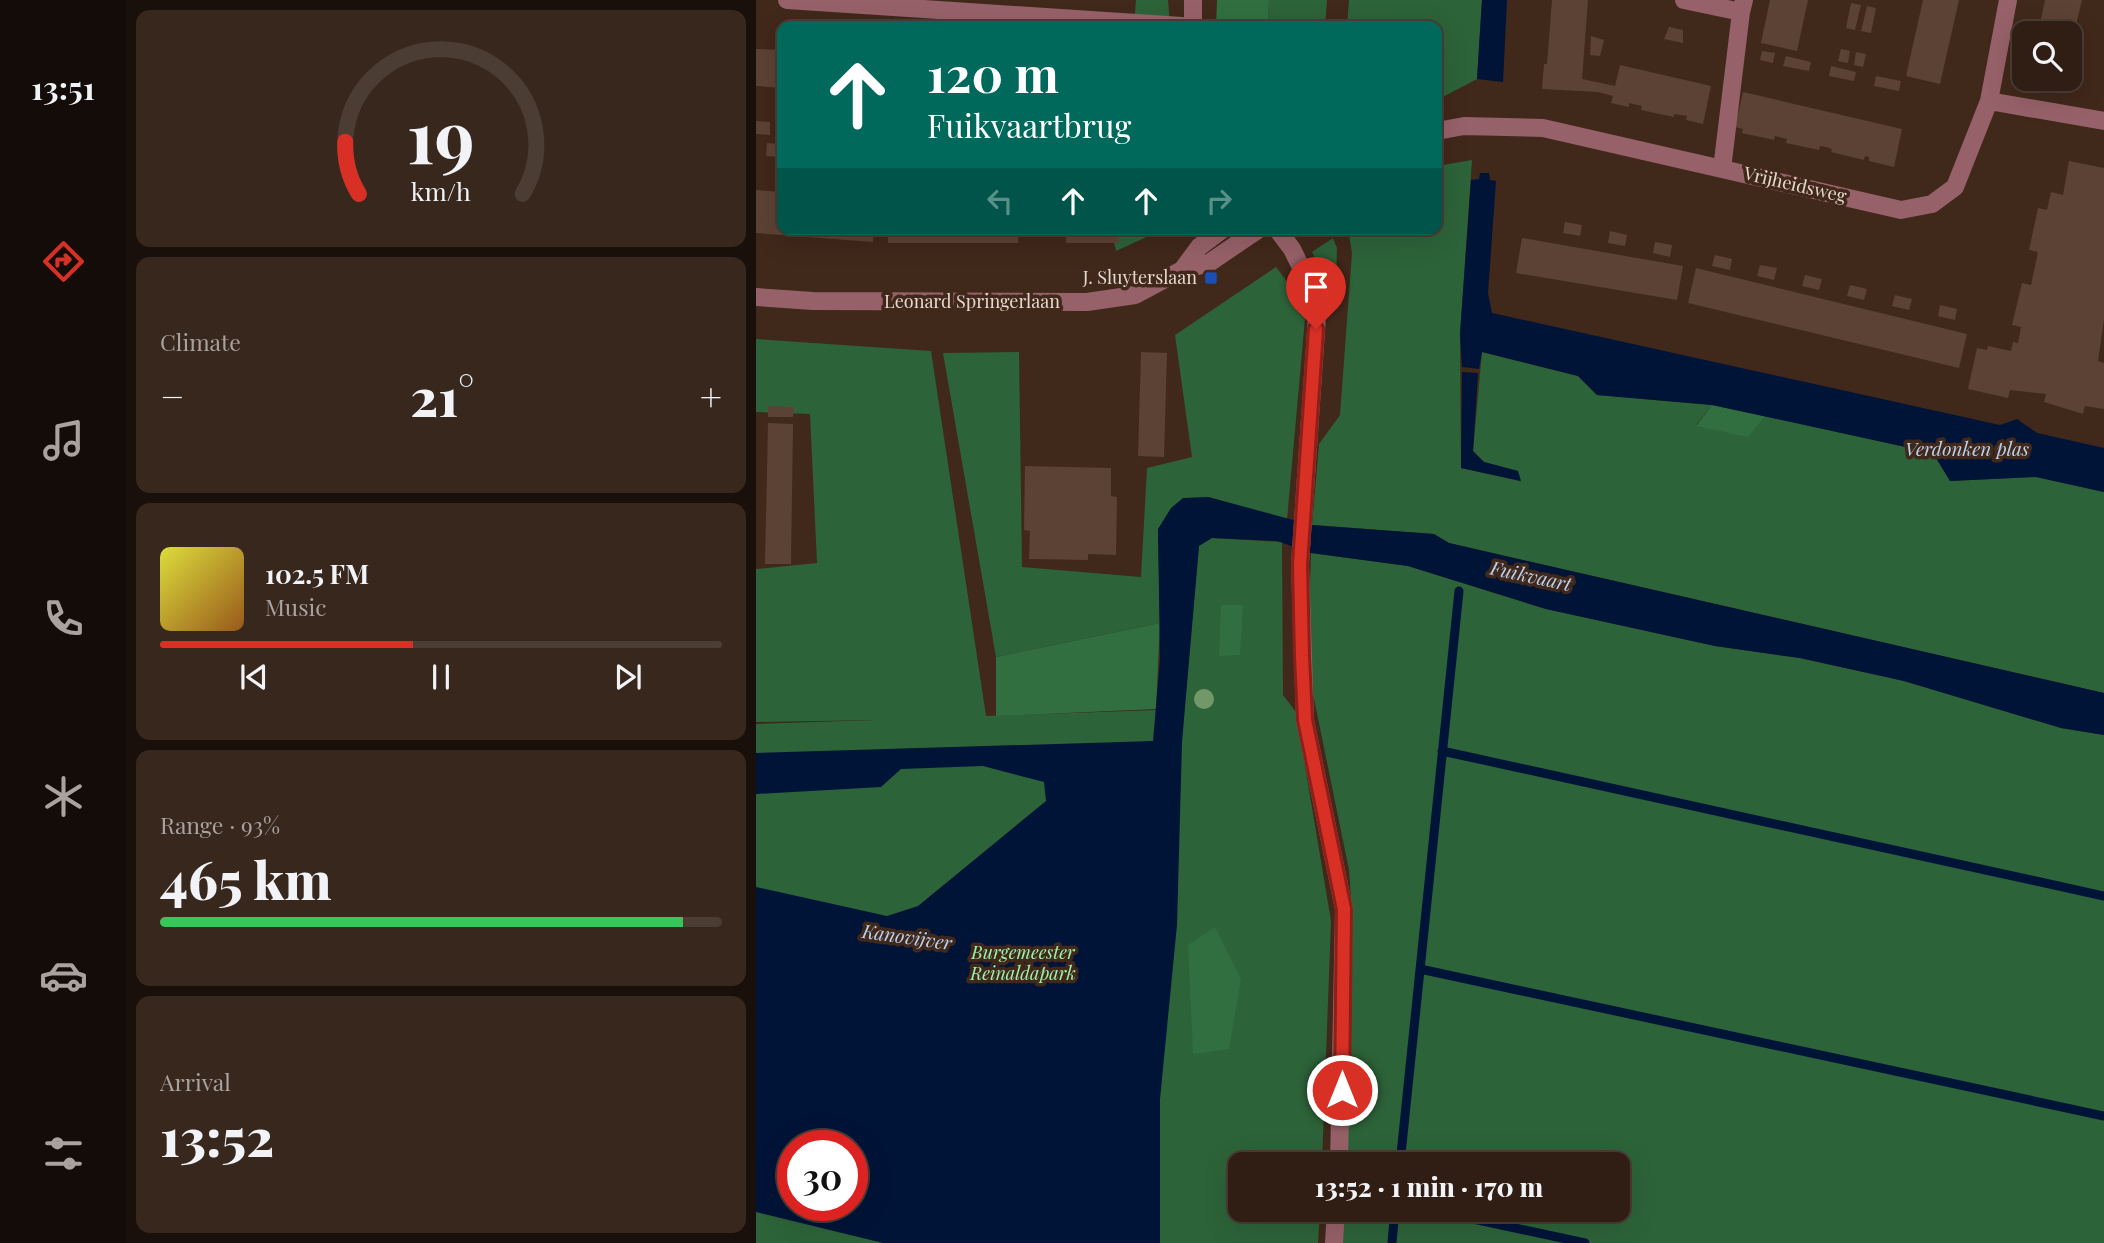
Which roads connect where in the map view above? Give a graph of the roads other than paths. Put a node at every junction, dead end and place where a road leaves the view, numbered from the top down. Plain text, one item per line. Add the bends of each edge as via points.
1 (787, 0) edge
2 (1194, 0) edge
3 (1684, 0) edge
4 (2008, 0) edge
5 (1743, 6) edge
6 (1106, 21) edge
7 (1193, 21) edge
8 (1989, 101) junction
9 (2104, 121) edge
10 (1442, 130) edge
11 (1722, 169) junction
12 (1215, 235) edge
13 (1250, 235) edge
14 (1282, 235) edge
15 (1182, 270) junction
16 (756, 297) edge
17 (1339, 1152) edge
18 (1336, 1222) edge
19 (1335, 1243) edge

1 - 6 street
2 - 7 street
3 - 5 street
4 - 8 street, Vrijheidsweg
5 - 11 street
8 - 9 street
8 - 11 street, Vrijheidsweg via 1955,187 1932,204 1901,210
10 - 11 street, Vrijheidsweg via 1524,126
12 - 15 street, Leonard Springerlaan
13 - 15 street, Leonard Springerlaan via 1209,263
14 - 17 street via 1318,302 1300,564 1305,720 1344,909
15 - 16 street, Leonard Springerlaan via 1135,295 1087,302
18 - 19 street

